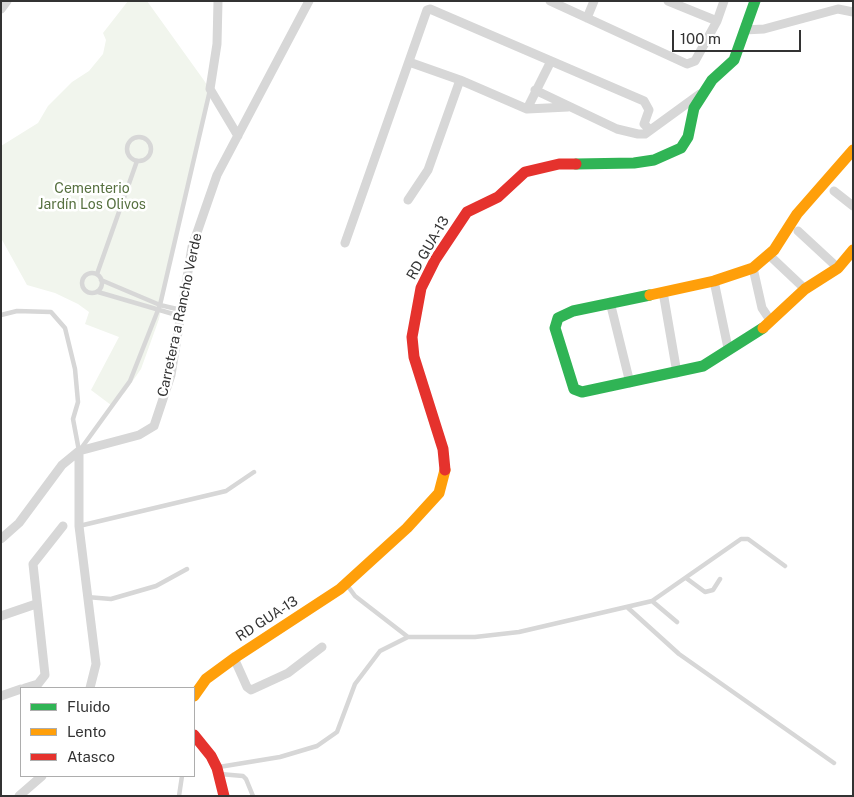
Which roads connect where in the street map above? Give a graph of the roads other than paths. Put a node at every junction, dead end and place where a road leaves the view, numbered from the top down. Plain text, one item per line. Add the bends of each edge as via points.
1 (7, 1) edge
2 (218, 1) edge
3 (309, 1) edge
4 (550, 1) edge
5 (594, 1) edge
6 (668, 1) edge
7 (724, 1) edge
8 (755, 1) edge
9 (565, 4) edge
10 (1, 9) edge
11 (853, 12) edge
12 (587, 18) junction
13 (717, 21) junction
14 (744, 30) junction
15 (552, 61) junction
16 (409, 62) junction
17 (460, 80) junction
18 (210, 90) junction
19 (535, 90) junction
20 (704, 92) junction
21 (568, 107) junction
22 (527, 109) junction
23 (650, 130) junction
24 (238, 136) junction
25 (853, 150) edge
26 (137, 161) junction
27 (834, 191) dead end
28 (408, 200) dead end
29 (853, 206) edge
30 (798, 231) dead end
31 (345, 243) dead end
32 (853, 250) edge
33 (770, 256) junction
34 (753, 268) junction
35 (838, 268) junction
36 (97, 274) junction
37 (101, 280) junction
38 (714, 281) junction
39 (805, 289) junction
40 (98, 292) junction
41 (663, 292) junction
42 (610, 302) junction
43 (159, 307) junction
44 (180, 313) junction
45 (1, 315) edge
46 (770, 320) junction
47 (728, 348) junction
48 (677, 373) junction
49 (630, 383) junction
50 (79, 451) junction
51 (254, 472) dead end
52 (63, 526) dead end
53 (79, 526) junction
54 (1, 539) edge
55 (785, 566) dead end
56 (187, 569) dead end
57 (686, 578) junction
58 (720, 579) dead end
59 (346, 584) junction
60 (88, 597) junction
61 (652, 601) junction
62 (36, 604) junction
63 (628, 607) junction
64 (1, 616) edge
65 (678, 622) dead end
66 (408, 637) junction
67 (322, 647) dead end
68 (234, 658) junction
69 (29, 687) edge
70 (90, 687) edge
71 (20, 690) edge
72 (195, 695) edge
73 (1, 696) edge
74 (195, 736) edge
75 (834, 763) dead end
76 (218, 771) junction
77 (41, 777) edge
78 (182, 777) edge
79 (19, 796) edge
80 (179, 796) edge
81 (224, 796) edge
82 (253, 796) edge

1 - 10 street
2 - 18 street via 217,44
3 - 24 street, Carretera a Rancho Verde
4 - 9 street
5 - 12 street
6 - 13 street
7 - 13 street
8 - 14 main road, RD GUA-13
9 - 12 street
11 - 14 street via 838,9
12 - 13 street via 687,64 695,61
14 - 20 main road, RD GUA-13 via 734,60
15 - 16 street via 430,9
15 - 19 street
15 - 23 street via 644,101 649,110 644,125
16 - 17 street
16 - 31 street
17 - 22 street
17 - 28 street via 428,170
18 - 24 street
18 - 43 lane
19 - 21 street
19 - 22 street
20 - 23 street
20 - 59 main road, RD GUA-13 via 694,108 688,137 681,148 654,160 559,164 525,172 498,197 467,212 458,224 421,288 412,337 414,357 443,449 445,474 439,493 407,528
21 - 22 street
21 - 23 street via 617,129 638,134
24 - 44 street, Carretera a Rancho Verde via 216,176 192,247
25 - 33 main road via 796,214
26 - 26 lane via 150,153 150,145 141,138 134,138 127,147 130,158
26 - 36 lane
27 - 29 street
30 - 35 street
32 - 35 main road
33 - 34 main road
33 - 39 street
34 - 38 main road
34 - 46 street via 762,308
35 - 39 main road
36 - 37 lane
36 - 40 lane via 86,275 82,284 87,292
37 - 40 lane
37 - 43 lane
38 - 41 main road
38 - 47 street
39 - 46 main road
40 - 43 lane
41 - 42 main road
41 - 48 street
42 - 49 street
42 - 49 main road via 558,318 555,328 574,389 582,392
43 - 44 lane
43 - 50 lane via 130,381
44 - 50 street, Carretera a Rancho Verde via 171,375 154,426 139,436
45 - 50 lane via 17,311 51,312 65,328 75,370 78,402 73,419
46 - 47 main road via 760,330
47 - 48 main road via 703,366
48 - 49 main road
50 - 53 street
50 - 54 street, Carretera a Rancho Verde via 62,465 19,523
51 - 53 lane via 226,491
52 - 62 street via 32,564
53 - 60 street
55 - 57 lane via 748,539 740,539
56 - 60 lane via 156,586 111,599
57 - 58 lane via 705,592 713,590
57 - 61 lane
59 - 66 lane via 355,596
59 - 68 main road, RD GUA-13
60 - 70 street via 96,664
61 - 63 lane
61 - 65 lane
62 - 64 street
62 - 69 street via 45,674 38,684
63 - 66 lane via 519,632 475,637
63 - 75 lane via 679,654
66 - 76 lane via 380,651 355,684 337,732 316,746
67 - 68 street via 288,673 251,690 247,688
68 - 72 main road, RD GUA-13 via 206,679
71 - 73 street
74 - 76 main road
76 - 81 main road
76 - 82 lane via 243,776
77 - 79 street
78 - 80 lane

